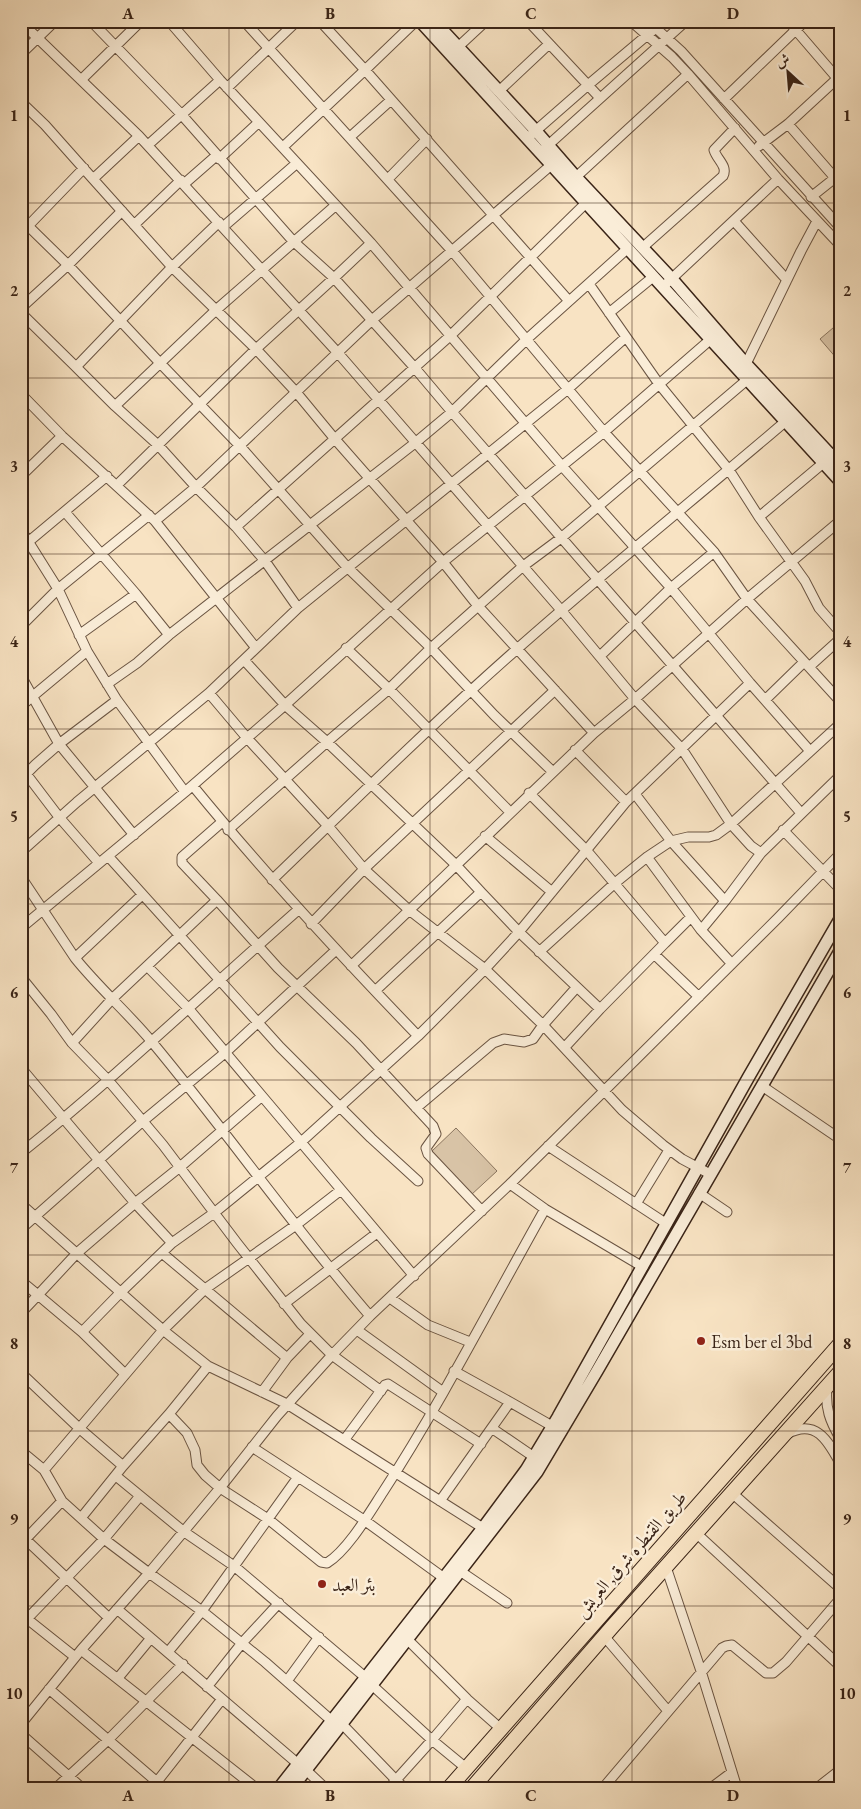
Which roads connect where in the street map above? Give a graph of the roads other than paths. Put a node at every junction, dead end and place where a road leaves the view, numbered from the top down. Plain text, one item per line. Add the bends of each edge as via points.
1 (55, 21) edge
2 (91, 21) edge
3 (141, 21) edge
4 (244, 21) edge
5 (297, 21) edge
6 (320, 21) edge
7 (416, 21) edge
8 (420, 21) edge
9 (434, 21) edge
10 (486, 21) edge
11 (528, 21) edge
12 (631, 21) edge
13 (648, 21) edge
14 (664, 21) edge
15 (686, 21) edge
16 (788, 21) edge
17 (805, 21) edge
18 (21, 22) edge
19 (174, 23) edge
20 (656, 28) junction
21 (796, 30) junction
22 (647, 36) junction
23 (667, 37) junction
24 (37, 38) junction
25 (549, 44) junction
26 (115, 46) junction
27 (659, 46) junction
28 (458, 47) junction
29 (269, 48) junction
30 (21, 54) edge
31 (365, 70) junction
32 (688, 74) junction
33 (839, 77) edge
34 (81, 80) junction
35 (220, 80) junction
36 (588, 85) junction
37 (227, 88) junction
38 (499, 91) junction
39 (600, 98) junction
40 (724, 99) junction
41 (391, 100) junction
42 (21, 102) edge
43 (323, 108) junction
44 (180, 114) junction
45 (259, 122) junction
46 (788, 124) junction
47 (735, 128) junction
48 (536, 131) junction
49 (139, 136) junction
50 (350, 137) junction
51 (427, 139) junction
52 (527, 140) junction
53 (763, 143) junction
54 (148, 145) junction
55 (548, 145) junction
56 (283, 147) junction
57 (754, 150) junction
58 (539, 153) junction
59 (218, 157) junction
60 (297, 163) junction
61 (550, 166) junction
62 (84, 168) junction
63 (837, 176) edge
64 (576, 177) junction
65 (778, 178) junction
66 (93, 179) junction
67 (388, 179) junction
68 (183, 182) junction
69 (811, 197) junction
70 (255, 199) junction
71 (586, 204) junction
72 (336, 205) junction
73 (122, 211) junction
74 (494, 215) junction
75 (734, 221) junction
76 (817, 221) junction
77 (25, 222) edge
78 (134, 225) junction
79 (221, 225) junction
80 (840, 227) edge
81 (293, 241) junction
82 (371, 244) junction
83 (840, 245) edge
84 (642, 248) junction
85 (627, 249) junction
86 (453, 252) junction
87 (531, 258) junction
88 (68, 265) junction
89 (172, 267) junction
90 (261, 269) junction
91 (334, 278) junction
92 (654, 278) junction
93 (672, 279) junction
94 (787, 280) junction
95 (589, 284) junction
96 (662, 287) junction
97 (408, 288) junction
98 (490, 295) junction
99 (569, 300) junction
100 (21, 308) edge
101 (216, 310) junction
102 (299, 310) junction
103 (21, 313) edge
104 (609, 313) junction
105 (120, 320) junction
106 (372, 320) junction
107 (450, 336) junction
108 (626, 337) junction
109 (527, 339) junction
110 (711, 339) junction
111 (256, 349) junction
112 (338, 353) junction
113 (160, 364) junction
114 (746, 364) junction
115 (76, 367) junction
116 (414, 367) junction
117 (487, 378) junction
118 (748, 379) junction
119 (659, 384) junction
120 (568, 389) junction
121 (296, 392) junction
122 (21, 394) edge
123 (378, 401) junction
124 (199, 404) junction
125 (115, 406) junction
126 (452, 412) junction
127 (786, 421) junction
128 (526, 423) junction
129 (692, 427) junction
130 (604, 432) junction
131 (62, 436) junction
132 (334, 438) junction
133 (415, 443) junction
134 (158, 445) junction
135 (239, 445) junction
136 (488, 454) junction
137 (835, 462) edge
138 (562, 466) junction
139 (640, 470) junction
140 (729, 470) junction
141 (21, 476) edge
142 (106, 476) junction
143 (371, 479) junction
144 (840, 481) edge
145 (117, 485) junction
146 (452, 485) junction
147 (196, 487) junction
148 (279, 490) junction
149 (524, 496) junction
150 (597, 506) junction
151 (677, 511) junction
152 (65, 512) junction
153 (759, 517) junction
154 (152, 518) junction
155 (407, 520) junction
156 (840, 521) edge
157 (311, 525) junction
158 (236, 526) junction
159 (487, 526) junction
160 (21, 530) edge
161 (561, 538) junction
162 (29, 540) junction
163 (21, 548) edge
164 (635, 548) junction
165 (714, 552) junction
166 (102, 554) junction
167 (264, 561) junction
168 (443, 562) junction
169 (791, 563) junction
170 (347, 567) junction
171 (522, 567) junction
172 (598, 580) junction
173 (671, 588) junction
174 (58, 589) junction
175 (136, 594) junction
176 (216, 599) junction
177 (747, 599) junction
178 (478, 606) junction
179 (298, 608) junction
180 (390, 609) junction
181 (561, 610) junction
182 (634, 622) junction
183 (21, 626) edge
184 (840, 632) edge
185 (709, 634) junction
186 (79, 635) junction
187 (169, 635) junction
188 (840, 639) edge
189 (256, 648) junction
190 (346, 648) junction
191 (431, 648) junction
192 (516, 649) junction
193 (87, 650) junction
194 (600, 656) junction
195 (244, 660) junction
196 (807, 664) junction
197 (672, 665) junction
198 (21, 676) edge
199 (750, 683) junction
200 (107, 684) junction
201 (389, 689) junction
202 (471, 690) junction
203 (555, 690) junction
204 (208, 693) junction
205 (32, 696) junction
206 (635, 699) junction
207 (117, 700) junction
208 (765, 700) junction
209 (840, 701) edge
210 (285, 705) junction
211 (21, 706) edge
212 (716, 716) junction
213 (840, 724) edge
214 (430, 730) junction
215 (510, 731) junction
216 (594, 733) junction
217 (247, 738) junction
218 (149, 742) junction
219 (327, 742) junction
220 (59, 744) junction
221 (575, 750) junction
222 (682, 750) junction
223 (810, 752) junction
224 (470, 771) junction
225 (552, 771) junction
226 (23, 774) edge
227 (840, 776) edge
228 (285, 780) junction
229 (370, 783) junction
230 (775, 783) junction
231 (193, 786) junction
232 (94, 788) junction
233 (185, 792) junction
234 (529, 793) junction
235 (635, 794) junction
236 (626, 802) junction
237 (510, 812) junction
238 (801, 813) junction
239 (59, 817) junction
240 (413, 824) junction
241 (731, 824) junction
242 (225, 826) junction
243 (328, 826) junction
244 (784, 830) junction
245 (134, 835) junction
246 (485, 836) junction
247 (671, 841) junction
248 (587, 851) junction
249 (21, 852) edge
250 (761, 853) junction
251 (840, 854) edge
252 (108, 856) junction
253 (647, 857) junction
254 (99, 863) junction
255 (456, 865) junction
256 (364, 870) junction
257 (822, 872) junction
258 (21, 877) edge
259 (272, 880) junction
260 (615, 883) junction
261 (840, 889) edge
262 (481, 892) junction
263 (552, 892) junction
264 (142, 895) junction
265 (217, 900) junction
266 (725, 900) junction
267 (43, 909) junction
268 (298, 910) junction
269 (410, 910) junction
270 (691, 917) junction
271 (840, 919) edge
272 (311, 924) junction
273 (21, 928) edge
274 (701, 930) junction
275 (438, 932) junction
276 (519, 932) junction
277 (180, 936) junction
278 (665, 943) junction
279 (258, 945) junction
280 (336, 950) junction
281 (840, 951) edge
282 (539, 952) junction
283 (654, 954) junction
284 (75, 958) junction
285 (732, 964) junction
286 (837, 965) edge
287 (147, 966) junction
288 (351, 966) junction
289 (485, 970) junction
290 (21, 977) edge
291 (218, 980) junction
292 (298, 986) junction
293 (576, 988) junction
294 (375, 991) junction
295 (699, 997) junction
296 (112, 999) junction
297 (188, 1008) junction
298 (600, 1009) junction
299 (257, 1023) junction
300 (543, 1025) junction
301 (418, 1036) junction
302 (152, 1042) junction
303 (72, 1043) junction
304 (565, 1047) junction
305 (226, 1052) junction
306 (21, 1068) edge
307 (381, 1071) junction
308 (108, 1080) junction
309 (187, 1086) junction
310 (762, 1086) junction
311 (603, 1092) junction
312 (262, 1096) junction
313 (339, 1108) junction
314 (416, 1108) junction
315 (65, 1118) junction
316 (143, 1121) junction
317 (840, 1126) edge
318 (223, 1130) junction
319 (836, 1137) edge
320 (300, 1143) junction
321 (548, 1146) junction
322 (669, 1150) junction
323 (21, 1153) edge
324 (99, 1159) junction
325 (180, 1167) junction
326 (698, 1168) junction
327 (710, 1174) junction
328 (259, 1176) junction
329 (418, 1181) dead end
330 (510, 1184) junction
331 (341, 1190) junction
332 (699, 1192) junction
333 (135, 1203) junction
334 (21, 1204) edge
335 (636, 1204) junction
336 (545, 1209) junction
337 (482, 1211) junction
338 (726, 1212) dead end
339 (214, 1213) junction
340 (34, 1216) junction
341 (667, 1224) junction
342 (296, 1225) junction
343 (21, 1229) edge
344 (377, 1233) junction
345 (172, 1244) junction
346 (77, 1253) junction
347 (162, 1253) junction
348 (249, 1257) junction
349 (644, 1267) junction
350 (330, 1270) junction
351 (414, 1276) junction
352 (21, 1281) edge
353 (205, 1289) junction
354 (121, 1292) junction
355 (38, 1295) junction
356 (390, 1298) junction
357 (284, 1304) junction
358 (21, 1313) edge
359 (370, 1316) junction
360 (163, 1330) junction
361 (357, 1330) junction
362 (82, 1332) junction
363 (310, 1334) junction
364 (470, 1342) junction
365 (840, 1344) edge
366 (332, 1355) junction
367 (287, 1358) junction
368 (208, 1366) junction
369 (592, 1368) junction
370 (454, 1371) junction
371 (840, 1372) edge
372 (21, 1373) edge
373 (124, 1374) junction
374 (827, 1388) junction
375 (381, 1391) junction
376 (262, 1392) junction
377 (443, 1392) junction
378 (510, 1402) junction
379 (287, 1404) junction
380 (431, 1413) junction
381 (169, 1414) junction
382 (552, 1426) junction
383 (79, 1428) junction
384 (493, 1428) junction
385 (783, 1436) junction
386 (840, 1438) edge
387 (345, 1439) junction
388 (481, 1444) junction
389 (252, 1447) junction
390 (22, 1454) edge
391 (534, 1456) junction
392 (840, 1463) edge
393 (123, 1466) junction
394 (44, 1470) junction
395 (396, 1472) junction
396 (116, 1476) junction
397 (298, 1477) junction
398 (220, 1488) junction
399 (732, 1493) junction
400 (140, 1496) junction
401 (62, 1500) junction
402 (440, 1501) junction
403 (497, 1517) junction
404 (81, 1518) junction
405 (268, 1519) junction
406 (364, 1520) junction
407 (483, 1528) junction
408 (184, 1531) junction
409 (696, 1533) junction
410 (23, 1539) edge
411 (104, 1539) junction
412 (234, 1566) junction
413 (666, 1567) junction
414 (460, 1571) junction
415 (149, 1573) junction
416 (66, 1577) junction
417 (444, 1578) junction
418 (840, 1588) edge
419 (840, 1599) edge
420 (278, 1603) junction
421 (507, 1603) dead end
422 (117, 1610) junction
423 (202, 1611) junction
424 (109, 1618) junction
425 (23, 1619) edge
426 (405, 1636) junction
427 (604, 1636) junction
428 (807, 1636) junction
429 (319, 1637) junction
430 (151, 1638) junction
431 (242, 1643) junction
432 (168, 1652) junction
433 (78, 1654) junction
434 (183, 1664) junction
435 (840, 1666) edge
436 (701, 1671) junction
437 (118, 1678) junction
438 (287, 1681) junction
439 (369, 1681) junction
440 (207, 1687) junction
441 (49, 1689) junction
442 (222, 1699) junction
443 (467, 1699) junction
444 (147, 1701) junction
445 (668, 1711) junction
446 (336, 1722) junction
447 (21, 1724) edge
448 (501, 1729) junction
449 (21, 1734) edge
450 (190, 1737) junction
451 (108, 1740) junction
452 (432, 1740) junction
453 (301, 1767) junction
454 (466, 1768) junction
455 (840, 1770) edge
456 (731, 1772) junction
457 (68, 1775) junction
458 (396, 1780) junction
459 (158, 1786) edge
460 (56, 1788) edge
461 (82, 1788) edge
462 (256, 1788) edge
463 (279, 1788) edge
464 (292, 1788) edge
465 (325, 1788) edge
466 (389, 1788) edge
467 (404, 1788) edge
468 (448, 1788) edge
469 (472, 1788) edge
470 (603, 1788) edge
471 (711, 1788) edge
472 (737, 1788) edge
473 (817, 1788) edge

1 - 24 street
2 - 26 street
3 - 26 street
4 - 29 street
5 - 29 street
6 - 31 street
7 - 31 street
8 - 52 main road
9 - 28 main road
10 - 28 street
11 - 25 street
12 - 22 street
13 - 20 street
14 - 20 street
15 - 23 street
16 - 21 street
17 - 21 street
18 - 24 street
19 - 35 street
20 - 22 street
20 - 23 street
21 - 33 street
21 - 40 street
22 - 27 street
22 - 36 street
23 - 27 street
23 - 40 street
24 - 30 street
24 - 34 street
25 - 36 street
25 - 38 street
26 - 34 street
26 - 44 street
27 - 32 street
27 - 39 street
28 - 38 main road
29 - 37 street
29 - 43 street
31 - 41 street
31 - 43 street
32 - 47 street
32 - 64 street
33 - 46 street
34 - 49 street
35 - 37 street
35 - 44 street
36 - 39 street
36 - 48 street
37 - 45 street
38 - 48 main road
39 - 55 street
40 - 53 street
41 - 50 street
41 - 51 street
42 - 62 street
43 - 50 street
43 - 56 street
44 - 54 street
44 - 59 street
45 - 56 street
45 - 59 street
46 - 53 street
46 - 63 street
47 - 57 street
47 - 84 street via 714,150 724,167 723,176
48 - 52 street
48 - 55 main road
49 - 54 street
49 - 66 street
50 - 67 street
51 - 67 street
51 - 74 street
52 - 58 main road
53 - 57 street
53 - 69 street
54 - 68 street
55 - 58 street
55 - 64 main road
56 - 60 street
57 - 65 street
58 - 61 main road
59 - 68 street
59 - 70 street
60 - 70 street
60 - 72 street
61 - 71 main road
61 - 74 street
62 - 66 street
62 - 77 street
63 - 69 street
64 - 84 main road
65 - 75 street
65 - 76 street
66 - 73 street
67 - 86 street
68 - 78 street
68 - 79 street
69 - 80 street
70 - 79 street
70 - 81 street
71 - 85 main road
71 - 87 street
72 - 81 street
72 - 82 street
73 - 78 street
73 - 88 street
74 - 86 street
74 - 87 street
75 - 93 street
75 - 94 street
76 - 83 street
76 - 94 street
77 - 88 street
78 - 89 street
79 - 89 street
79 - 90 street
81 - 90 street
81 - 91 street
82 - 91 street
82 - 97 street
84 - 93 main road
85 - 92 main road
85 - 95 street
86 - 97 street
86 - 98 street
87 - 98 street
87 - 99 street
88 - 100 street
88 - 105 street
89 - 101 street
89 - 105 street
90 - 101 street
90 - 102 street
91 - 102 street
91 - 106 street
92 - 96 main road
92 - 104 street
93 - 96 street
93 - 114 main road
94 - 114 street
95 - 99 street
95 - 104 street
96 - 110 main road
97 - 106 street
97 - 107 street
98 - 107 street
98 - 109 street
99 - 109 street
101 - 111 street
101 - 113 street
102 - 111 street
102 - 112 street
103 - 115 street
104 - 108 street
105 - 113 street
105 - 115 street
106 - 112 street
106 - 116 street
107 - 116 street
107 - 117 street
108 - 119 street
108 - 120 street
109 - 117 street
109 - 120 street
110 - 118 main road
110 - 119 street
111 - 121 street
111 - 124 street
112 - 121 street
112 - 123 street
113 - 124 street
113 - 125 street
114 - 137 main road
115 - 125 street
116 - 123 street
116 - 126 street
117 - 126 street
117 - 128 street
118 - 127 main road
118 - 129 street
119 - 129 street
119 - 130 street
120 - 128 street
120 - 130 street
121 - 132 street
121 - 135 street
122 - 131 street
123 - 132 street
123 - 133 street
124 - 134 street
124 - 135 street
125 - 134 street
126 - 133 street
126 - 136 street
127 - 137 main road
127 - 140 street
128 - 136 street
128 - 138 street
129 - 139 street
129 - 140 street
130 - 138 street
130 - 139 street
131 - 141 street
131 - 142 street
132 - 143 street
132 - 148 street
133 - 143 street
133 - 146 street
134 - 145 street
134 - 147 street
135 - 147 street
135 - 148 street
136 - 146 street
136 - 149 street
137 - 144 main road
137 - 153 street
138 - 149 street
138 - 150 street
139 - 150 street
139 - 151 street
140 - 151 street
140 - 153 street
142 - 145 street
142 - 152 street
143 - 155 street
143 - 157 street
145 - 154 street
146 - 155 street
146 - 159 street
147 - 154 street
147 - 158 street
148 - 157 street
148 - 158 street
149 - 159 street
149 - 161 street
150 - 161 street
150 - 164 street
151 - 164 street
151 - 165 street
152 - 162 street
152 - 166 street
153 - 169 street
154 - 166 street
154 - 176 street
155 - 168 street
155 - 170 street
156 - 169 street
157 - 167 street
157 - 170 street
158 - 167 street
159 - 168 street
159 - 171 street
160 - 162 street
161 - 171 street
161 - 172 street
162 - 163 street
162 - 174 street
164 - 172 street
164 - 173 street
165 - 173 street
165 - 177 street
166 - 174 street
166 - 175 street
167 - 176 street
167 - 179 street
168 - 178 street
168 - 180 street
169 - 177 street
169 - 184 street via 819,608
170 - 179 street
170 - 180 street
171 - 178 street
171 - 181 street
172 - 181 street
172 - 182 street
173 - 182 street
173 - 185 street
174 - 183 street
174 - 186 street
175 - 186 street
175 - 187 street
176 - 187 street
176 - 189 street
177 - 185 street
177 - 196 street
178 - 191 street
178 - 192 street
179 - 189 street
180 - 190 street
180 - 191 street
181 - 192 street
181 - 194 street
182 - 194 street
182 - 197 street
185 - 197 street
185 - 199 street
186 - 193 street
187 - 200 street
188 - 196 street
189 - 195 street
190 - 201 street
190 - 210 street
191 - 201 street
191 - 202 street
192 - 202 street
192 - 203 street
193 - 200 street
193 - 205 street
194 - 206 street
195 - 204 street
195 - 210 street
196 - 208 street
196 - 209 street
197 - 206 street
197 - 212 street
198 - 205 street
199 - 208 street
199 - 212 street
200 - 207 street
201 - 214 street
201 - 219 street
202 - 214 street
202 - 215 street
203 - 215 street
203 - 216 street
204 - 217 street
204 - 218 street
205 - 211 street
205 - 220 street
206 - 216 street
206 - 222 street
207 - 218 street
207 - 220 street
208 - 223 street
210 - 217 street
210 - 219 street
212 - 222 street
212 - 230 street
213 - 223 street
214 - 224 street
214 - 229 street
215 - 224 street
215 - 225 street
216 - 221 street
217 - 228 street
217 - 231 street
218 - 232 street
218 - 233 street
219 - 228 street
219 - 229 street
220 - 226 street
220 - 232 street
221 - 225 street
221 - 236 street
222 - 235 street
222 - 241 street
223 - 230 street
224 - 237 street
224 - 240 street
225 - 234 street
226 - 239 street
227 - 238 street
228 - 242 street
228 - 243 street
229 - 240 street
229 - 243 street
230 - 238 street
230 - 241 street
231 - 233 street
231 - 242 street
232 - 239 street
232 - 245 street
233 - 245 street
234 - 237 street
234 - 248 street
235 - 236 street
235 - 247 street
236 - 248 street
237 - 246 street
238 - 244 street
239 - 249 street
239 - 254 street
240 - 255 street
240 - 256 street
241 - 247 street via 709,837
241 - 250 street
242 - 259 street
242 - 265 street via 182,857 182,863
243 - 256 street
243 - 259 street
244 - 250 street
244 - 257 street
245 - 252 street
246 - 255 street
246 - 263 street
247 - 253 street
247 - 266 street
248 - 260 street
248 - 263 street
250 - 266 street
251 - 257 street
252 - 254 street
252 - 264 street
253 - 260 street
253 - 270 street
254 - 267 street
255 - 262 street
255 - 269 street
256 - 269 street
256 - 272 street
257 - 261 street
257 - 285 street
258 - 267 street
259 - 268 street
260 - 278 street
260 - 282 street
262 - 275 street
262 - 276 street
263 - 276 street
264 - 277 street
264 - 284 street
265 - 277 street
265 - 279 street
266 - 274 street
267 - 273 street
267 - 284 street
268 - 272 street
268 - 279 street
269 - 275 street
269 - 288 street
270 - 274 street
270 - 278 street
271 - 326 main road
272 - 280 street
274 - 285 street
275 - 289 street
275 - 294 street
276 - 282 street
276 - 289 street
277 - 287 street
277 - 291 street
278 - 283 street
279 - 291 street
279 - 292 street
280 - 288 street
280 - 292 street
281 - 286 main road
282 - 293 street
283 - 295 street
283 - 298 street
284 - 296 street
285 - 295 street
286 - 310 main road
287 - 296 street
287 - 297 street
288 - 294 street
289 - 300 street
289 - 301 street
290 - 303 street
291 - 297 street
291 - 299 street
292 - 299 street
292 - 307 street
293 - 298 street
293 - 300 street
294 - 301 street
295 - 311 street
296 - 302 street
296 - 303 street
297 - 302 street
297 - 305 street
298 - 304 street
299 - 305 street
299 - 313 street
300 - 304 street
300 - 314 street via 529,1041 504,1038 493,1043
301 - 307 street
302 - 308 street
302 - 309 street
303 - 308 street
304 - 311 street
305 - 309 street
305 - 312 street
306 - 315 street
307 - 313 street
307 - 314 street
308 - 315 street
308 - 316 street
309 - 316 street
309 - 318 street
310 - 319 street
310 - 327 main road
311 - 321 street
311 - 322 street
312 - 318 street
312 - 320 street
313 - 320 street
313 - 329 street
314 - 337 street via 436,1131 426,1148 428,1154
315 - 323 street
315 - 324 street
316 - 324 street
316 - 325 street
317 - 319 street
318 - 325 street
318 - 328 street
320 - 328 street
320 - 331 street
321 - 330 street
321 - 335 street
322 - 326 street
322 - 335 street
324 - 333 street
324 - 340 street
325 - 333 street
325 - 339 street
326 - 327 street
326 - 341 main road
327 - 332 main road
328 - 339 street
328 - 342 street
330 - 336 street
330 - 337 street
331 - 342 street
331 - 344 street
332 - 338 street
332 - 369 main road
333 - 345 street
333 - 346 street
334 - 340 street
335 - 341 street
336 - 349 street
336 - 364 street
337 - 351 street
339 - 345 street
339 - 348 street
340 - 343 street
340 - 346 street
341 - 349 main road
342 - 348 street
342 - 350 street
344 - 350 street
344 - 351 street
345 - 347 street
346 - 354 street
346 - 355 street
347 - 353 street
347 - 354 street
348 - 353 street
348 - 357 street
349 - 369 main road
350 - 357 street
350 - 359 street
351 - 356 street
352 - 355 street
353 - 360 street
353 - 367 street
354 - 360 street
354 - 362 street
355 - 358 street
355 - 362 street
356 - 359 street
356 - 364 street via 428,1325
357 - 363 street
359 - 361 street
360 - 368 street
360 - 373 street
361 - 366 street
361 - 377 street
362 - 373 street
363 - 366 street
363 - 367 street
364 - 370 street
365 - 448 highway, طريق القنطره شرق, العريش
366 - 375 street
366 - 379 street
367 - 376 street
368 - 376 street
368 - 381 street
369 - 382 main road
369 - 403 main road via 537,1472
370 - 377 street
370 - 378 street
371 - 374 highway, طريق القنطره شرق, العريش
372 - 383 street
373 - 383 street
374 - 385 highway, طريق القنطره شرق, العريش
374 - 386 street via 826,1408
375 - 380 street via 389,1384
375 - 387 street
376 - 379 street
377 - 380 street
378 - 382 street
378 - 384 street
379 - 387 street
379 - 389 street
380 - 388 street
380 - 395 street
381 - 393 street
381 - 398 street via 187,1433 200,1470
382 - 391 main road
383 - 393 street
383 - 394 street
384 - 388 street
384 - 391 street
385 - 392 street via 801,1429 815,1430 829,1443
385 - 399 highway, طريق القنطره شرق, العريش
387 - 395 street
388 - 402 street
389 - 397 street
389 - 398 street
390 - 394 street
391 - 403 main road
393 - 396 street
394 - 401 street
395 - 402 street
395 - 406 street
396 - 400 street
396 - 404 street
397 - 405 street
397 - 406 street
398 - 405 street
398 - 408 street
399 - 409 highway, طريق القنطره شرق, العريش
399 - 418 street
400 - 408 street
400 - 411 street
401 - 404 street
401 - 410 street
402 - 407 street
403 - 407 main road
403 - 414 main road
404 - 411 street
405 - 406 street via 324,1563 330,1561
405 - 412 street
406 - 417 street
407 - 417 main road
408 - 412 street
408 - 415 street
409 - 413 highway, طريق القنطره شرق, العريش
409 - 428 street
410 - 416 street
411 - 415 street
411 - 416 street
412 - 420 street
412 - 423 street
413 - 427 highway, طريق القنطره شرق, العريش
413 - 436 street
414 - 421 street
414 - 426 main road
415 - 422 street
415 - 423 street
416 - 424 street
416 - 425 street
417 - 426 main road
419 - 428 street
420 - 429 street
420 - 431 street
422 - 424 street
422 - 430 street
423 - 431 street
423 - 432 street
424 - 433 street
425 - 433 street
426 - 439 main road
426 - 443 street
427 - 445 street
427 - 469 highway, طريق القنطره شرق, العريش
428 - 435 street
428 - 436 street via 773,1674 766,1673 732,1645 722,1648
429 - 438 street
429 - 439 street
430 - 432 street
430 - 437 street
431 - 438 street
431 - 440 street
432 - 434 street
433 - 437 street
433 - 441 street
434 - 440 street
434 - 444 street
436 - 445 street
436 - 456 street
437 - 444 street
438 - 446 street
439 - 446 main road
439 - 452 street
440 - 442 street
441 - 447 street
441 - 451 street
442 - 450 street
442 - 453 street
443 - 448 street
443 - 452 street
444 - 450 street
444 - 451 street
445 - 470 street
446 - 453 main road
446 - 458 street
448 - 454 highway, طريق القنطره شرق, العريش
449 - 457 street
450 - 459 street
450 - 462 street
451 - 457 street
451 - 459 street
452 - 454 street
452 - 458 street
453 - 463 main road
453 - 464 main road
453 - 465 street
454 - 468 highway, طريق القنطره شرق, العريش
455 - 473 street
456 - 471 street
456 - 472 street
457 - 460 street
457 - 461 street
458 - 466 street
458 - 467 street

